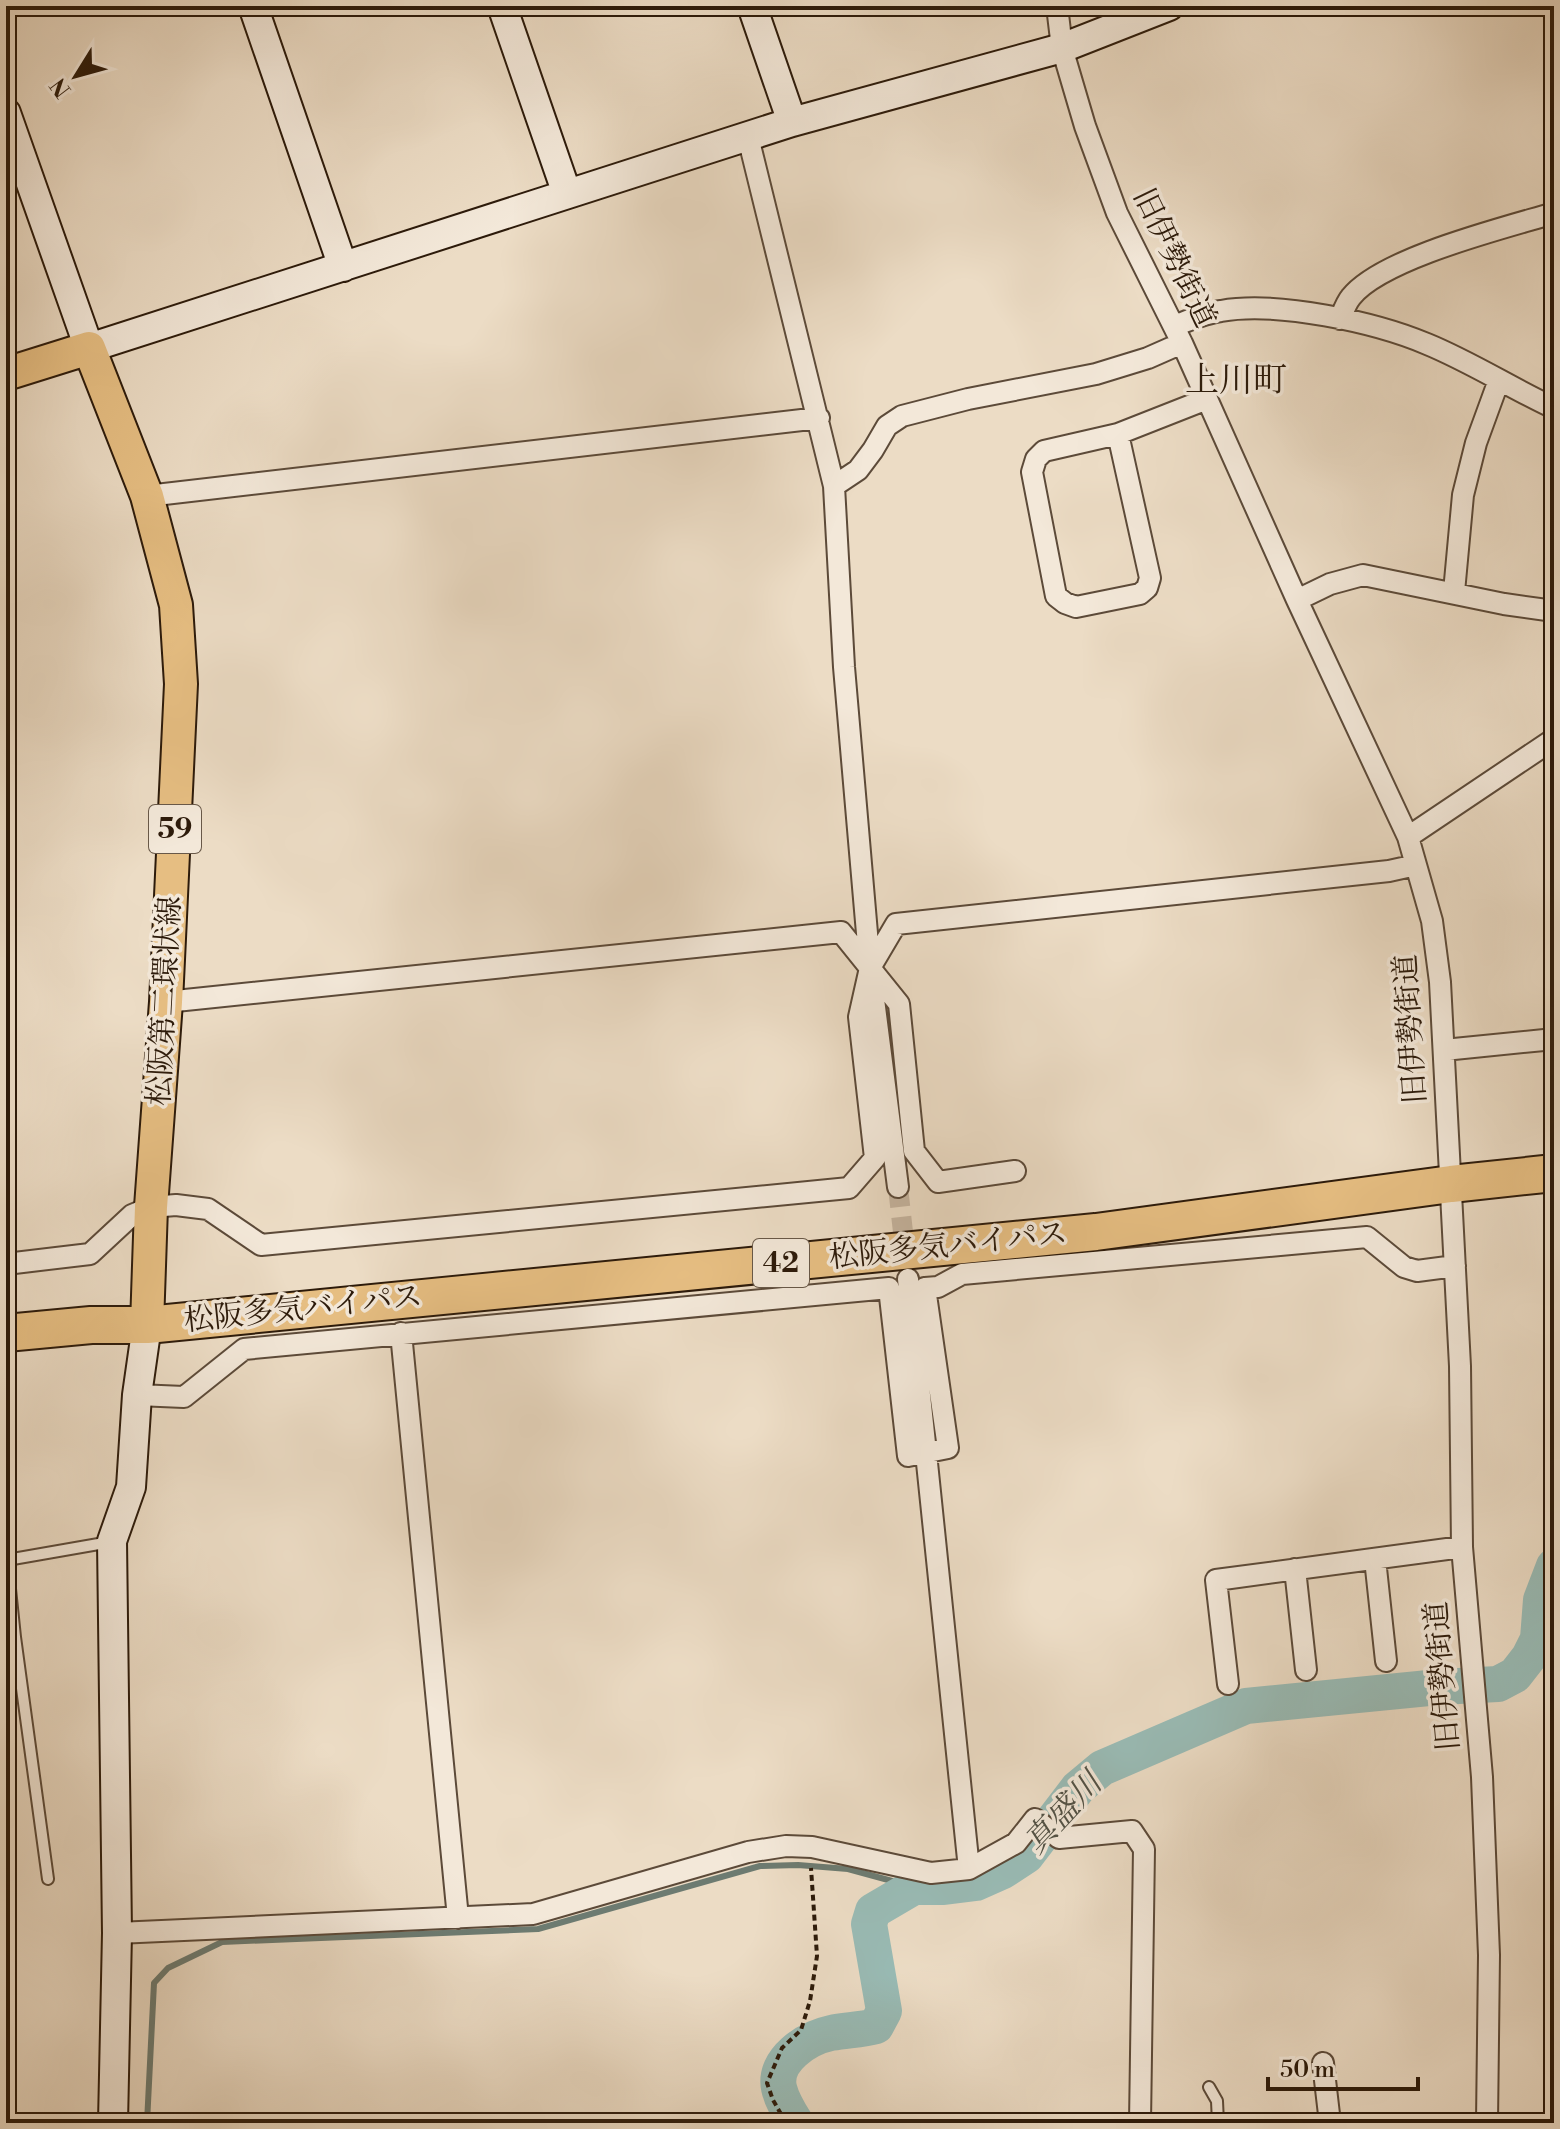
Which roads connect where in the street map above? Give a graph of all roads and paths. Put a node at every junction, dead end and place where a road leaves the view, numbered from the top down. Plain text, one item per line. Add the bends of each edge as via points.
1 (253, 6) edge
2 (502, 6) edge
3 (752, 6) edge
4 (1057, 6) edge
5 (1169, 6) edge
6 (1062, 48) junction
7 (6, 113) edge
8 (792, 122) junction
9 (748, 137) junction
10 (567, 194) junction
11 (1554, 213) edge
12 (343, 267) junction
13 (1340, 319) junction
14 (1178, 334) junction
15 (89, 348) junction
16 (6, 374) edge
17 (1499, 380) junction
18 (1207, 399) junction
19 (1554, 408) edge
20 (819, 418) junction
21 (1118, 434) junction
22 (834, 486) junction
23 (147, 496) junction
24 (1454, 592) junction
25 (1297, 600) junction
26 (1554, 611) edge
27 (1554, 739) edge
28 (1408, 837) junction
29 (1416, 865) junction
30 (870, 968) junction
31 (166, 1002) junction
32 (1554, 1039) edge
33 (1444, 1050) junction
34 (1015, 1171) dead end
35 (1554, 1173) edge
36 (1451, 1184) junction
37 (898, 1187) tunnel mouth
38 (151, 1207) junction
39 (6, 1264) edge
40 (1455, 1266) junction
41 (908, 1279) tunnel mouth
42 (147, 1325) junction
43 (6, 1333) edge
44 (401, 1333) junction
45 (137, 1395) junction
46 (927, 1454) junction
47 (112, 1541) junction
48 (1462, 1547) junction
49 (1375, 1559) junction
50 (1295, 1569) junction
51 (10, 1638) edge
52 (1386, 1661) dead end
53 (1306, 1670) dead end
54 (1228, 1684) dead end
55 (969, 1869) junction
56 (48, 1879) dead end
57 (811, 1879) dead end
58 (458, 1918) junction
59 (117, 1933) junction
60 (1323, 2063) dead end
61 (1209, 2087) dead end
62 (113, 2123) edge
63 (786, 2123) edge
64 (1140, 2123) edge
65 (1218, 2123) edge
66 (1330, 2123) edge
67 (1487, 2123) edge

1 - 12 street
2 - 10 street
3 - 8 street
4 - 6 street, 旧伊勢街道
5 - 6 street
6 - 8 street
6 - 14 street, 旧伊勢街道 via 1099,170
7 - 15 street
8 - 9 street
9 - 10 street
9 - 20 street
10 - 12 street
11 - 13 street via 1382,272 1349,299
12 - 15 street
13 - 14 street via 1245,308 1204,315
13 - 17 street via 1415,339
14 - 18 street, 旧伊勢街道
14 - 22 street via 1107,371 902,416 887,426 858,470
15 - 16 main road
15 - 23 main road, 松阪第二環状線 / 59
17 - 19 street
17 - 24 street via 1463,495
18 - 21 street
18 - 25 street, 旧伊勢街道
20 - 22 street
20 - 23 street
21 - 21 street via 1044,451 1032,472 1056,596 1076,607 1140,594 1150,578
22 - 30 street
23 - 31 main road, 松阪第二環状線 / 59 via 176,605 181,684
24 - 25 street via 1363,575
24 - 26 street
25 - 28 street, 旧伊勢街道
27 - 28 street
28 - 29 street, 旧伊勢街道
29 - 30 street via 896,924
29 - 33 street, 旧伊勢街道 via 1432,921
30 - 31 street via 841,932
30 - 34 street via 899,1004 914,1151 938,1182
30 - 37 street
30 - 38 street via 859,1017 875,1158 849,1188 261,1245 208,1209
31 - 38 main road, 松阪第二環状線 / 59
32 - 33 street
33 - 36 street, 旧伊勢街道
35 - 36 highway, 松阪多気バイパス / 42
36 - 40 street, 旧伊勢街道
36 - 42 highway, 松阪多気バイパス / 42 via 1096,1232
38 - 39 street via 132,1215 90,1254
38 - 42 main road, 松阪第二環状線 / 59
40 - 46 street via 1417,1271 1404,1267 1367,1237 962,1274 925,1288 948,1448
40 - 48 street, 旧伊勢街道
41 - 46 street
42 - 43 highway, 松阪多気バイパス / 42
42 - 45 street
44 - 45 street via 244,1349 184,1397
44 - 46 street via 889,1288 908,1456
44 - 58 street
45 - 47 street via 131,1487
46 - 55 street
47 - 51 lane via 7,1560
47 - 59 street
48 - 49 street
48 - 67 street, 旧伊勢街道 via 1482,1777 1489,1955
49 - 50 street
49 - 52 street
50 - 53 street
50 - 54 street via 1216,1580
51 - 56 lane
55 - 58 street via 931,1873 786,1846 748,1852 533,1914
55 - 64 street via 1016,1843 1035,1819 1059,1838 1132,1831 1144,1849
57 - 63 path via 817,1956 810,2001 801,2030 782,2048 767,2083
58 - 59 street
59 - 62 street
60 - 66 street
61 - 65 lane via 1217,2101

